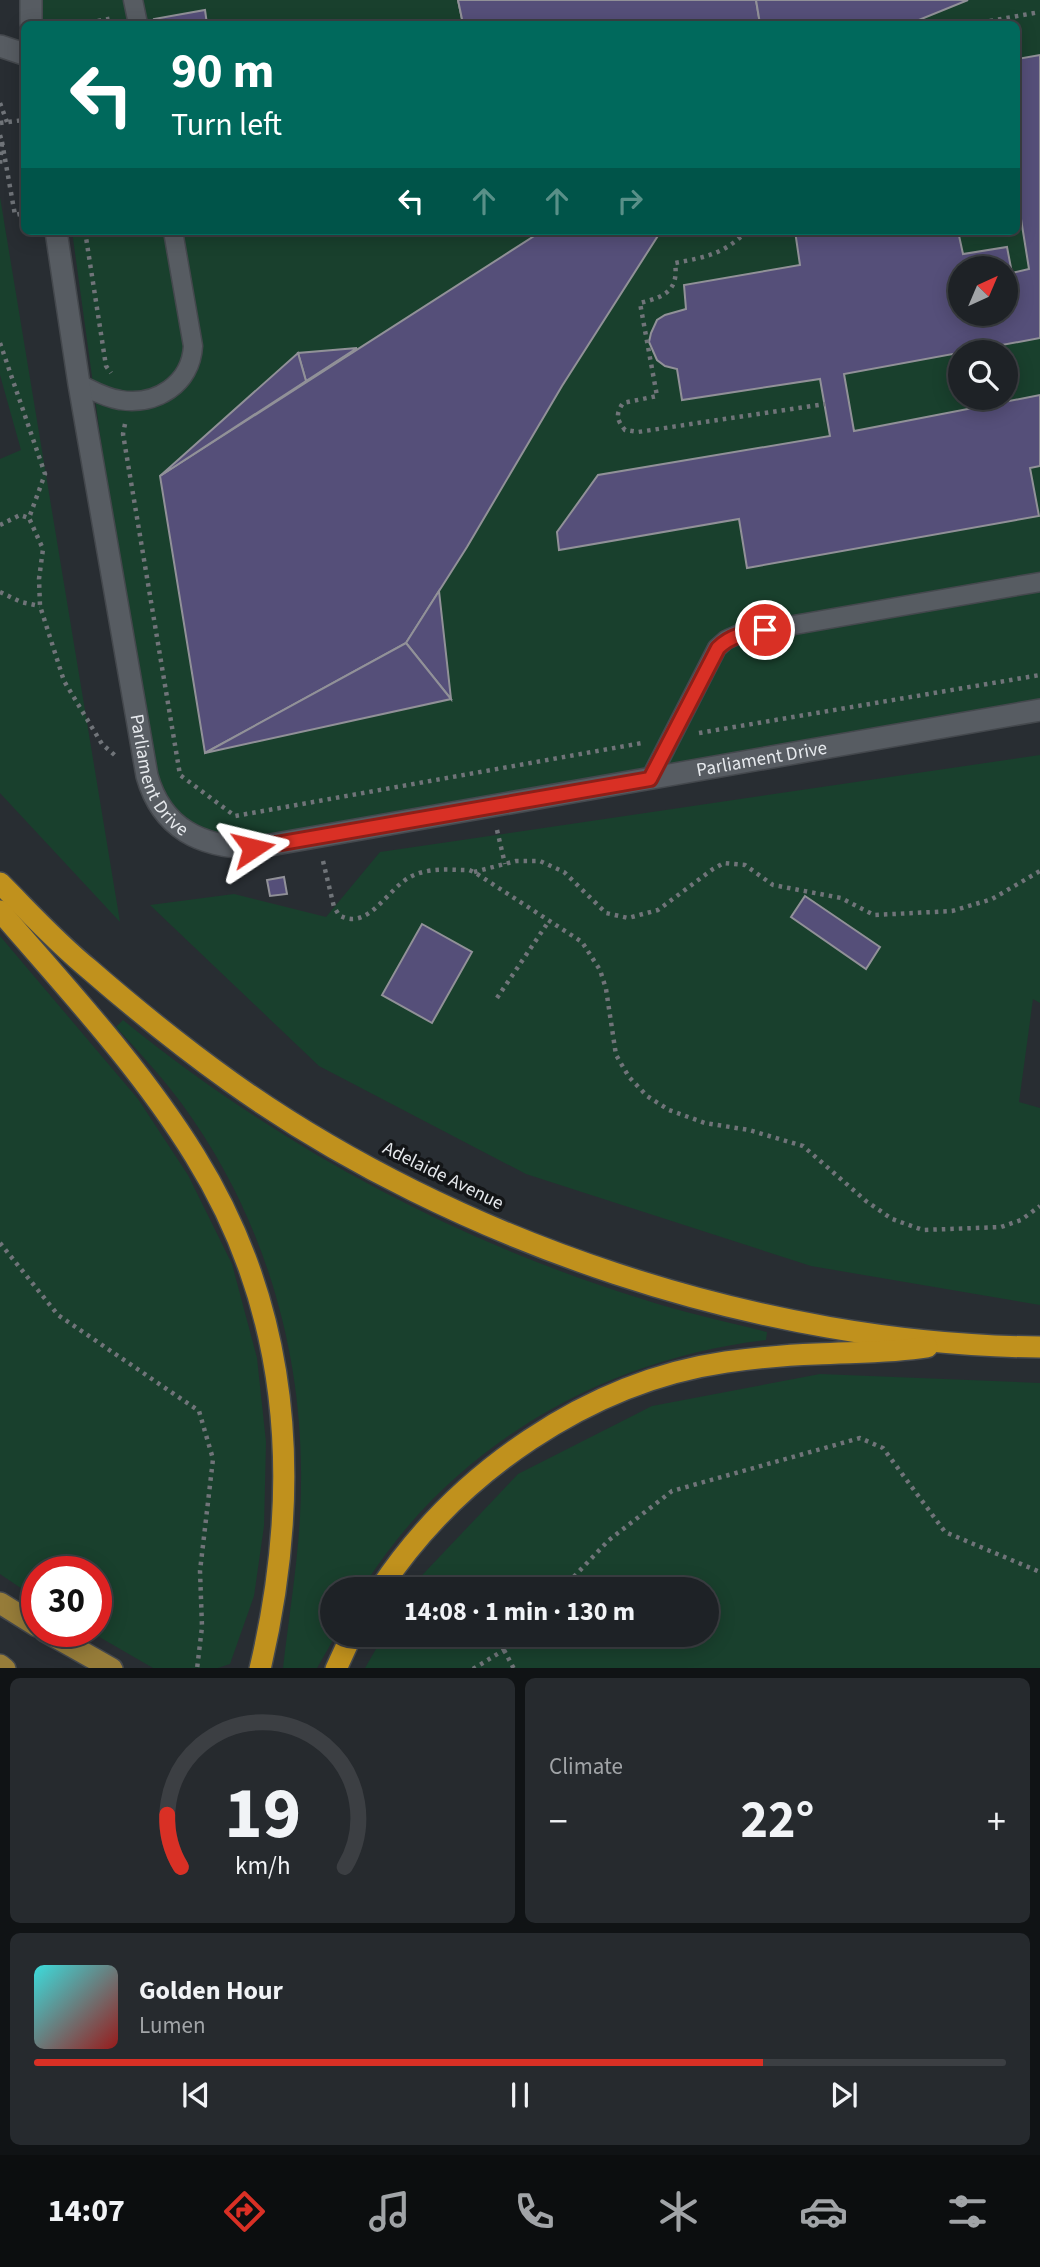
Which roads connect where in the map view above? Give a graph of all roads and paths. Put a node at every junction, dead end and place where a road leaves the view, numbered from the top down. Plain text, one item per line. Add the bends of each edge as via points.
1 (31, 0) edge
2 (1040, 12) edge
3 (136, 13) edge
4 (31, 21) edge
5 (96, 21) edge
6 (990, 21) edge
7 (0, 46) edge
8 (21, 53) edge
9 (0, 103) edge
10 (21, 120) edge
11 (7, 122) junction
12 (0, 123) edge
13 (0, 135) edge
14 (2, 142) junction
15 (0, 165) edge
16 (21, 214) edge
17 (57, 235) edge
18 (86, 235) edge
19 (174, 235) edge
20 (743, 235) edge
21 (0, 343) edge
22 (79, 384) junction
23 (122, 401) junction
24 (825, 404) dead end
25 (29, 517) junction
26 (0, 525) edge
27 (1040, 582) edge
28 (0, 592) edge
29 (40, 606) junction
30 (1040, 675) edge
31 (1040, 710) edge
32 (670, 738) junction
33 (147, 776) junction
34 (650, 779) junction
35 (309, 803) junction
36 (317, 837) junction
37 (474, 872) junction
38 (1040, 872) edge
39 (0, 883) edge
40 (0, 911) edge
41 (549, 921) junction
42 (497, 998) dead end
43 (1040, 1206) edge
44 (0, 1243) edge
45 (947, 1343) junction
46 (1040, 1347) edge
47 (1040, 1572) edge
48 (389, 1577) edge
49 (574, 1577) edge
50 (0, 1603) edge
51 (21, 1616) edge
52 (74, 1647) edge
53 (346, 1647) edge
54 (506, 1647) edge
55 (503, 1650) junction
56 (0, 1665) edge
57 (5, 1668) edge
58 (112, 1668) edge
59 (199, 1668) edge
60 (260, 1668) edge
61 (336, 1668) edge
62 (473, 1668) edge
63 (514, 1668) edge

1 - 4 street
2 - 6 path
3 - 5 path
7 - 8 street
9 - 11 path
10 - 11 path
11 - 12 path
13 - 14 path
14 - 15 path
14 - 16 path via 15,215
17 - 22 street, Parliament Drive
18 - 23 path via 106,366 120,386
19 - 23 lane via 193,346 191,361 186,374 169,390 151,399
20 - 24 path via 711,256 675,263 672,289 640,303 657,396 623,403 617,421 625,430 638,432
21 - 25 path via 45,474
22 - 23 lane
22 - 33 street, Parliament Drive
23 - 35 path via 123,434 180,775 235,816
25 - 26 path via 20,515
25 - 29 path via 43,549
27 - 32 lane via 737,635 718,648
28 - 29 path
29 - 33 path via 64,681 103,744
30 - 32 path
31 - 34 street, Parliament Drive
32 - 34 lane
32 - 35 path
33 - 36 street, Parliament Drive via 154,797 167,814 206,842 253,848
34 - 36 street, Parliament Drive
35 - 36 path
36 - 37 path via 334,906 345,919 361,918 401,883 431,869
37 - 38 path via 516,861 540,861 564,873 606,913 628,918 658,910 724,863 745,864 773,885 832,895 874,915 952,911 992,898
37 - 41 path
39 - 45 highway, Adelaide Avenue via 87,968 159,1028 233,1083 393,1180 564,1255 652,1285 782,1317
40 - 60 highway via 173,1122 228,1214 254,1282 274,1355 284,1448 281,1542
41 - 42 path
41 - 43 path via 582,942 591,955 606,989 617,1055 629,1077 668,1111 803,1146 866,1201 892,1219 923,1230 1001,1227
44 - 59 path via 58,1315 199,1411 212,1459 200,1571
45 - 46 highway
45 - 48 highway via 881,1353 725,1362 670,1374 609,1397 525,1444 482,1476 424,1532
47 - 49 path via 945,1532 883,1448 860,1438 672,1491 609,1540
50 - 51 main road
52 - 58 main road
53 - 61 highway
54 - 55 path
55 - 62 path
55 - 63 path
56 - 57 main road

